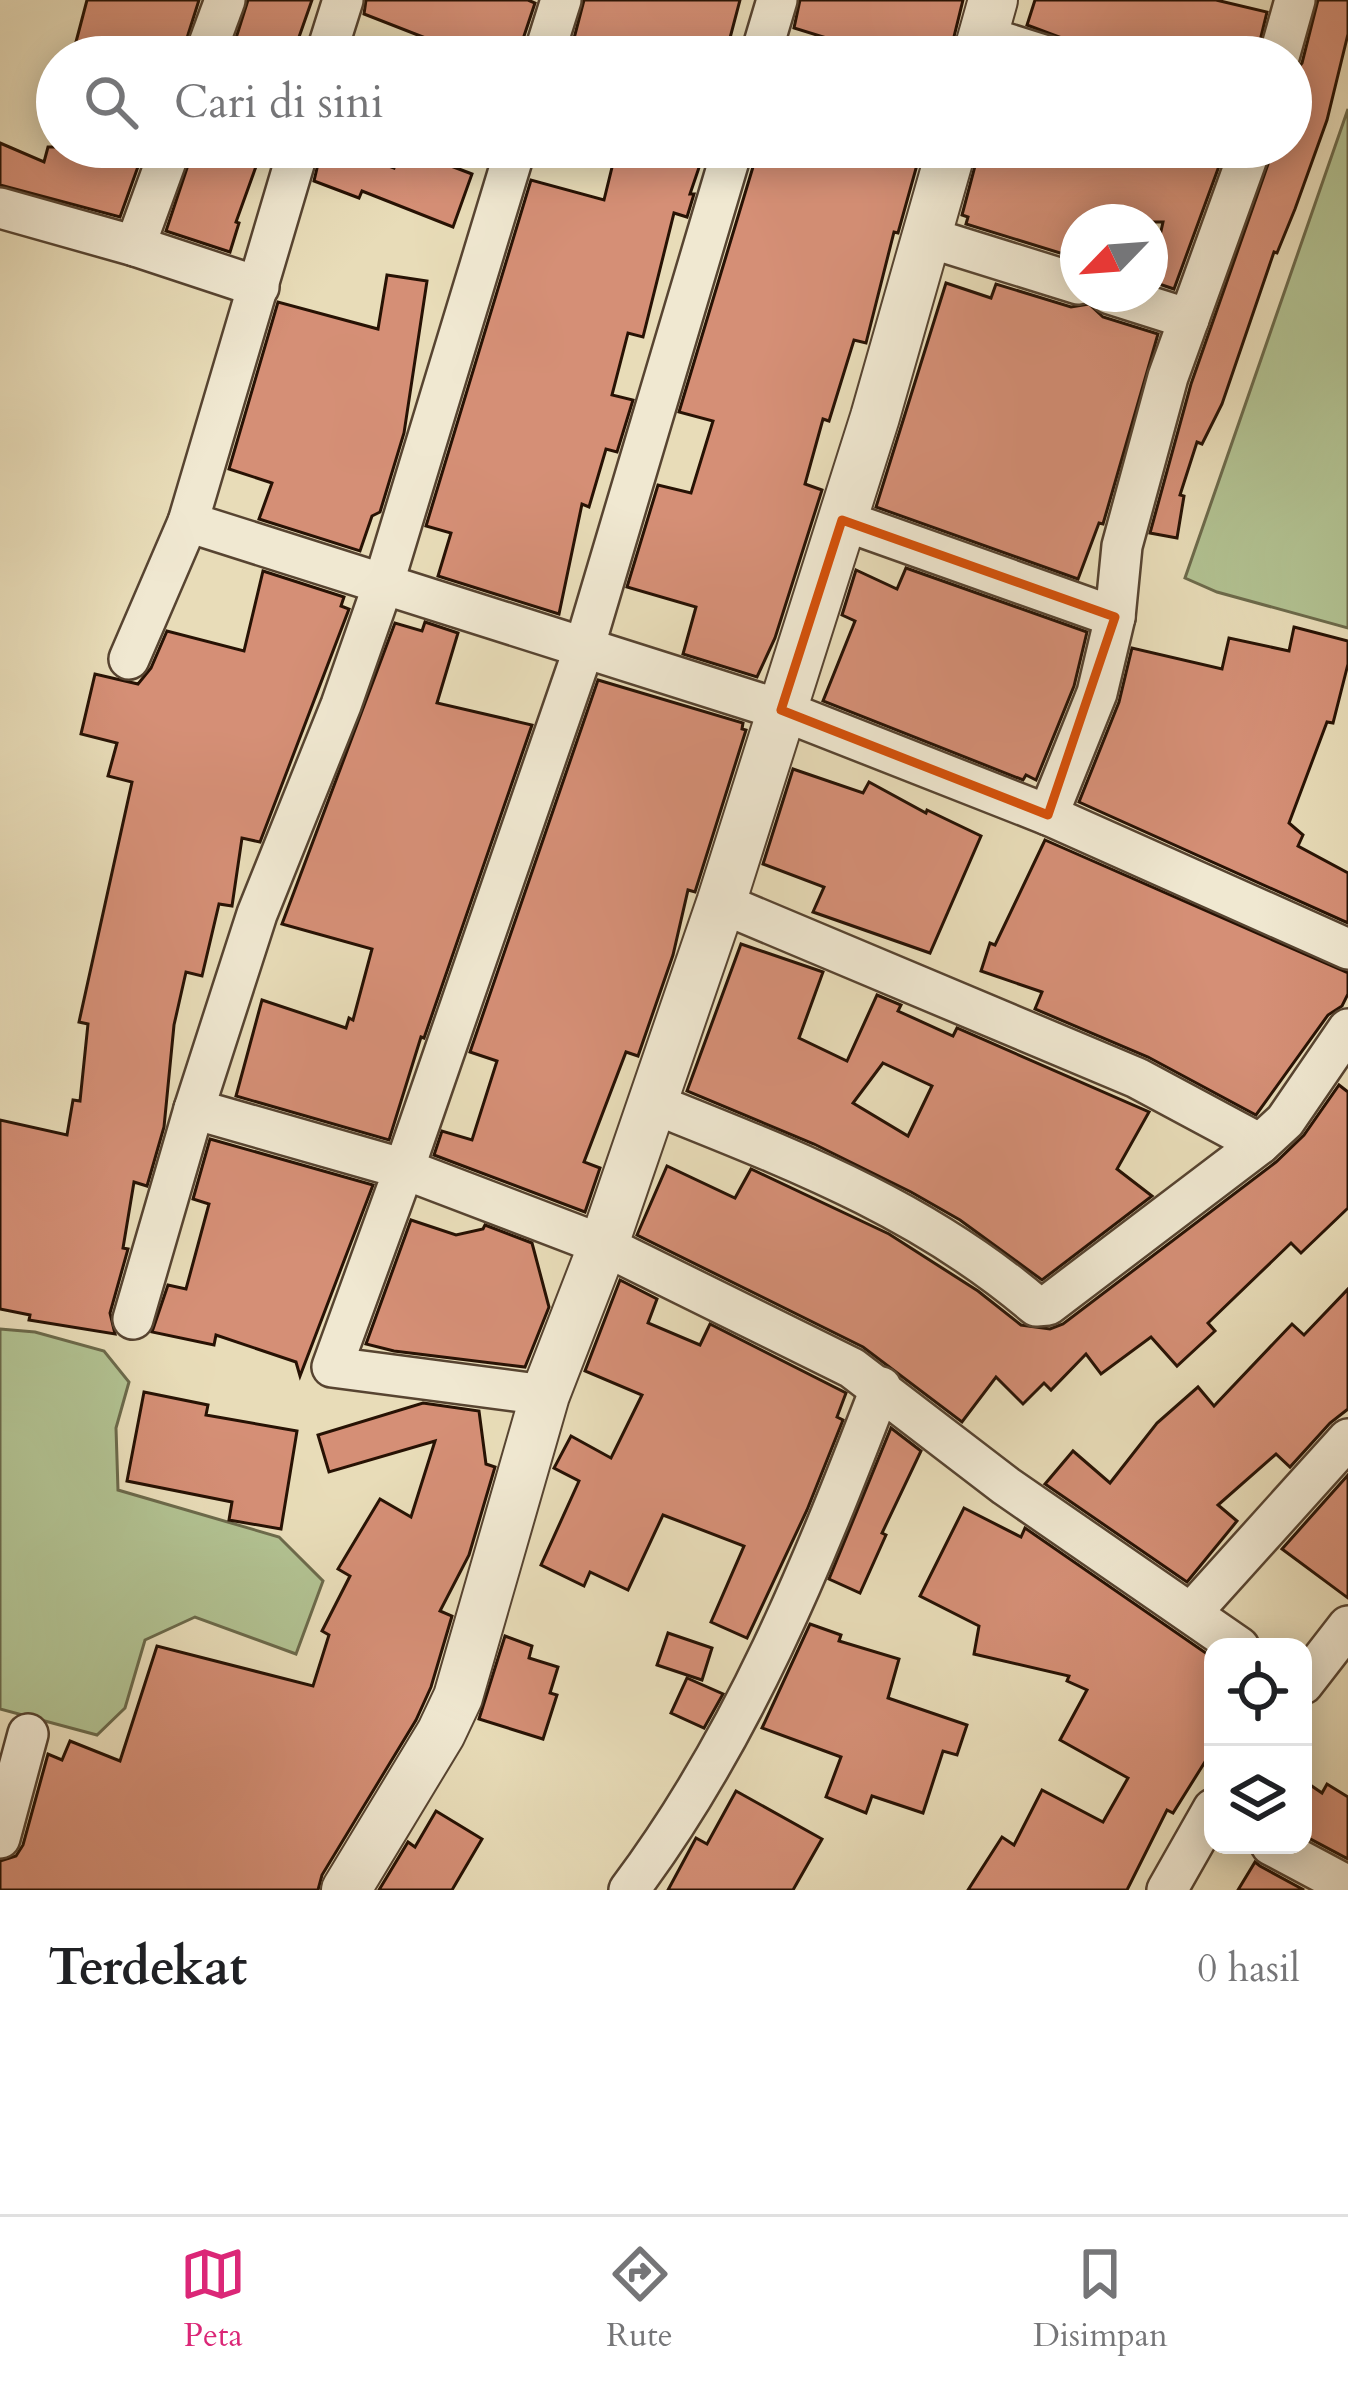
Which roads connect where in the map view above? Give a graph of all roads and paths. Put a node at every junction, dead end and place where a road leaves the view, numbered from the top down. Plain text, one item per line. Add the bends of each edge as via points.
1 (225, 0) edge
2 (343, 0) edge
3 (561, 0) edge
4 (777, 0) edge
5 (1294, 0) edge
6 (212, 36) edge
7 (332, 36) edge
8 (550, 36) edge
9 (766, 36) edge
10 (1285, 36) edge
11 (163, 168) edge
12 (293, 168) edge
13 (510, 168) edge
14 (727, 168) edge
15 (946, 168) edge
16 (1243, 168) edge
17 (0, 208) edge
18 (927, 236) junction
19 (135, 246) junction
20 (1060, 278) edge
21 (259, 287) junction
22 (1167, 312) edge
23 (1189, 319) junction
24 (842, 520) junction
25 (188, 522) junction
26 (383, 585) junction
27 (1115, 617) junction
28 (584, 648) junction
29 (129, 659) dead end
30 (781, 710) junction
31 (1048, 815) junction
32 (721, 903) junction
33 (1348, 949) edge
34 (1348, 1029) edge
35 (652, 1103) junction
36 (194, 1109) junction
37 (1260, 1144) junction
38 (404, 1169) junction
39 (603, 1245) junction
40 (133, 1319) dead end
41 (880, 1387) junction
42 (545, 1395) junction
43 (1348, 1439) edge
44 (1191, 1613) junction
45 (1348, 1626) edge
46 (1226, 1638) edge
47 (1312, 1672) edge
48 (28, 1734) dead end
49 (1204, 1826) edge
50 (0, 1838) edge
51 (1288, 1854) edge
52 (1348, 1886) edge
53 (346, 1890) edge
54 (629, 1890) edge
55 (1167, 1890) edge

1 - 6 street
2 - 7 street
3 - 8 street
4 - 9 street
5 - 10 street
11 - 19 street
12 - 21 street
13 - 26 street
14 - 28 street
15 - 18 street
16 - 23 street
17 - 19 street
18 - 20 street
18 - 24 street
19 - 21 street
21 - 25 street
22 - 23 street
23 - 27 street via 1122,546
24 - 27 street
24 - 30 street
25 - 26 street
25 - 29 street
26 - 28 street
26 - 36 street via 257,914
27 - 31 street via 1097,693
28 - 30 street
28 - 38 street
30 - 31 street
30 - 32 street
31 - 33 street
32 - 35 street
32 - 37 street via 1137,1078
34 - 37 street
35 - 37 street via 836,1177 957,1245 1036,1306 1057,1300
35 - 39 street
36 - 38 street
36 - 40 street
38 - 39 street
38 - 42 street via 332,1366
39 - 41 street
39 - 42 street
41 - 44 street via 1006,1486
41 - 54 street via 750,1699
42 - 53 street via 458,1697
43 - 44 street
44 - 46 street
45 - 47 street
48 - 50 street
49 - 55 street
51 - 52 street

